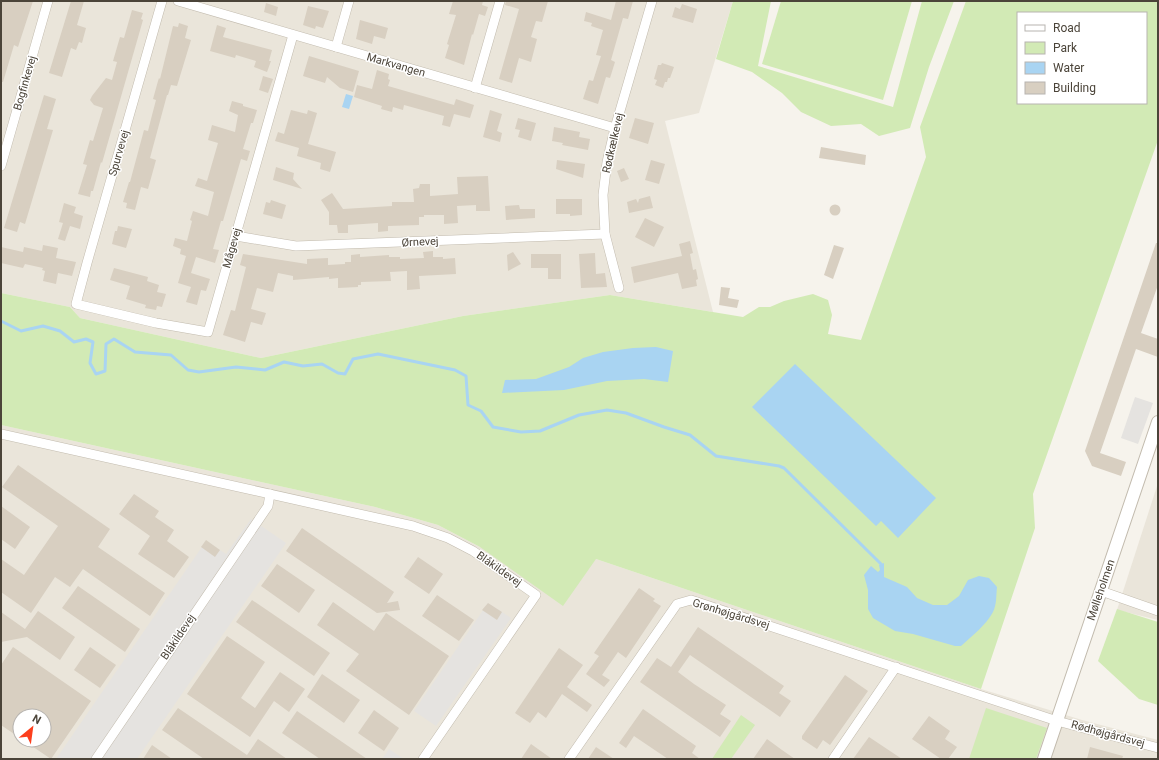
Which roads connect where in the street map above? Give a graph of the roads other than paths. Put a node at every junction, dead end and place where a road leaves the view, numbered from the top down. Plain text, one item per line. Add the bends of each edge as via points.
1 (48, 1) edge
2 (162, 1) edge
3 (178, 1) edge
4 (349, 1) edge
5 (500, 1) edge
6 (652, 1) edge
7 (197, 4) edge
8 (293, 35) junction
9 (336, 47) junction
10 (475, 88) junction
11 (615, 128) junction
12 (1, 165) edge
13 (605, 234) junction
14 (236, 236) junction
15 (619, 288) dead end
16 (76, 304) joint
17 (1158, 422) edge
18 (1, 434) edge
19 (270, 494) junction
20 (1101, 591) junction
21 (1158, 611) edge
22 (896, 667) junction
23 (1057, 721) junction
24 (1158, 748) edge
25 (96, 759) edge
26 (423, 759) edge
27 (569, 759) edge
28 (833, 759) edge
29 (1044, 759) edge

1 - 12 street, Bogfinkevej
2 - 16 street, Spurvevej
3 - 7 street, Markvangen
4 - 9 street
5 - 10 street
6 - 11 street, Rødkælkevej
7 - 8 street, Markvangen
8 - 9 street, Markvangen
8 - 14 street, Mågevej
9 - 10 street, Markvangen
10 - 11 street, Markvangen
11 - 13 street, Rødkælkevej via 603,195
13 - 14 street, Ørnevej via 296,246
13 - 15 street, Rødkælkevej
14 - 16 street, Mågevej via 208,332
17 - 20 street, Mølleholmen
18 - 19 street, Blåkildevej
19 - 25 street, Blåkildevej via 268,506
19 - 26 street, Blåkildevej via 413,526 448,538 473,551 536,595
20 - 21 street
20 - 23 street, Mølleholmen
22 - 23 street, Grønhøjgårdsvej
22 - 27 street, Grønhøjgårdsvej via 691,600 676,604
22 - 28 street
23 - 24 street, Rødhøjgårdsvej
23 - 29 street, Mølleholmen

